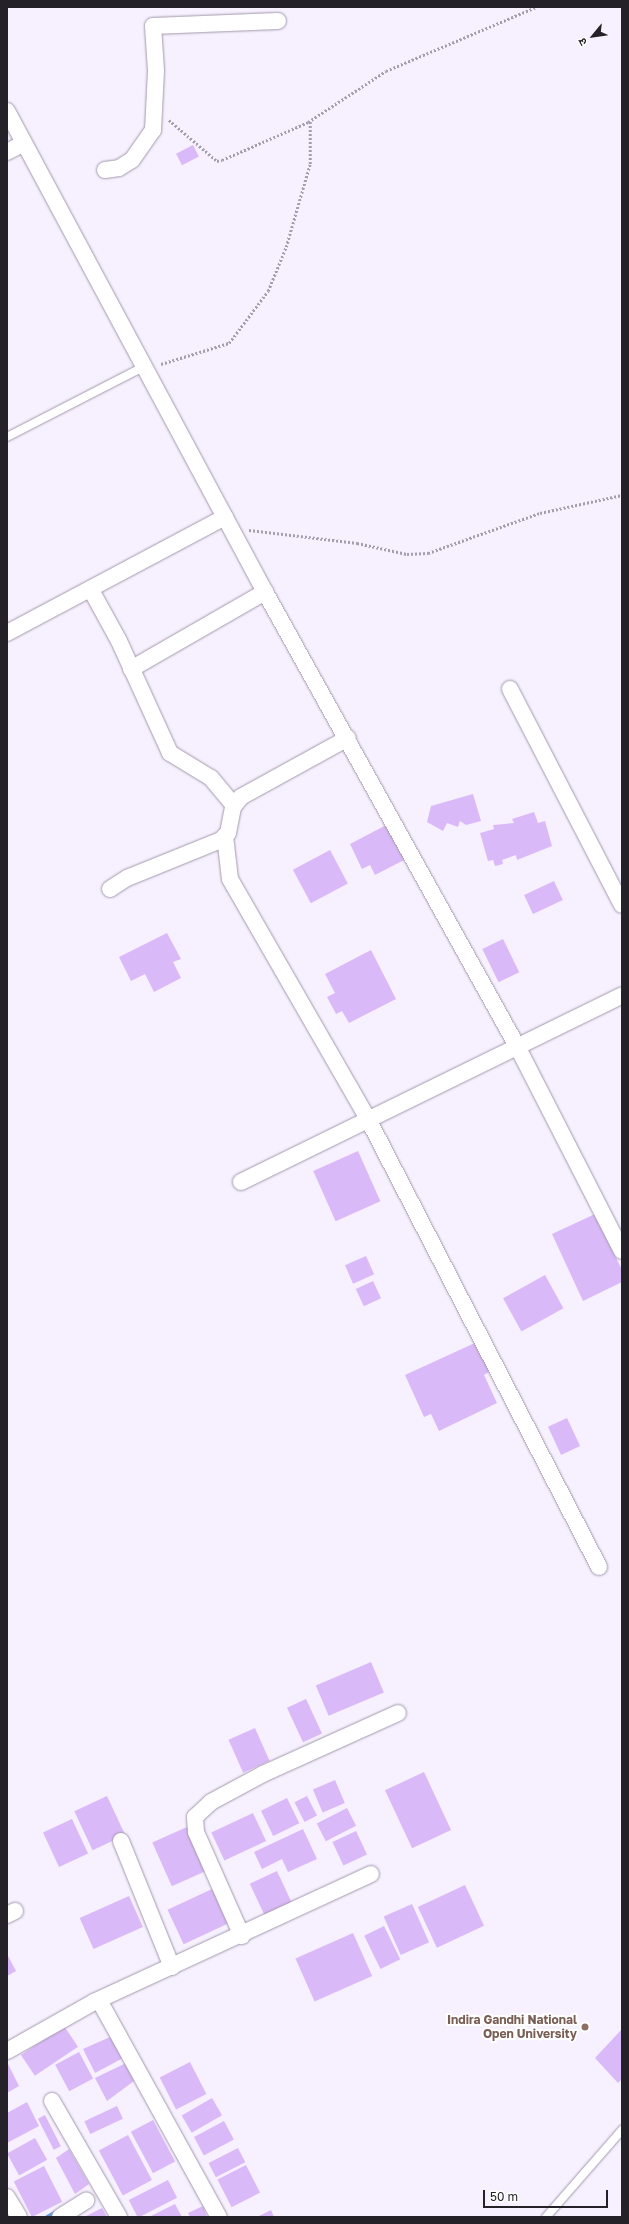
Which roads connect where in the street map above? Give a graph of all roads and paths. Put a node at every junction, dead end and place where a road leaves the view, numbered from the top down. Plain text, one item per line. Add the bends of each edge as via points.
1 (536, 7) edge
2 (278, 21) dead end
3 (7, 111) edge
4 (155, 114) junction
5 (311, 120) junction
6 (24, 143) junction
7 (7, 152) edge
8 (106, 170) dead end
9 (145, 366) junction
10 (7, 437) edge
11 (622, 495) edge
12 (228, 522) junction
13 (90, 590) junction
14 (265, 592) junction
15 (7, 633) edge
16 (131, 669) junction
17 (510, 689) dead end
18 (348, 738) junction
19 (234, 805) junction
20 (225, 836) junction
21 (110, 889) dead end
22 (622, 905) edge
23 (622, 995) edge
24 (517, 1046) junction
25 (368, 1119) junction
26 (241, 1182) dead end
27 (622, 1251) edge
28 (599, 1567) dead end
29 (398, 1713) dead end
30 (121, 1841) dead end
31 (371, 1874) dead end
32 (242, 1936) junction
33 (172, 1967) junction
34 (99, 2000) junction
35 (7, 2052) edge
36 (52, 2101) dead end
37 (622, 2130) edge
38 (7, 2197) edge
39 (86, 2202) dead end
40 (19, 2217) edge
41 (60, 2217) edge
42 (119, 2217) edge
43 (219, 2217) edge
44 (546, 2217) edge

1 - 5 path via 386,71
2 - 4 street via 153,26
3 - 6 street
4 - 5 path via 175,122 217,161 269,142
4 - 8 street via 154,130 132,160 119,168
5 - 9 path via 308,132 310,164 286,247 268,291 246,323 221,348
6 - 7 street
6 - 9 street
9 - 10 lane
9 - 12 street
11 - 12 path via 540,513 428,553 407,554 342,540
12 - 13 street
12 - 14 street
13 - 15 street
13 - 16 street
14 - 16 street
14 - 18 street
16 - 19 street via 170,753 211,778
17 - 22 street
18 - 19 street via 246,794
18 - 24 street
19 - 20 street
20 - 21 street
20 - 25 street via 230,879
23 - 24 street
24 - 25 street
24 - 27 street
25 - 26 street
25 - 28 street
29 - 32 street via 263,1774 211,1802 195,1817 196,1832
30 - 33 street
31 - 32 street
32 - 33 street
33 - 34 street
34 - 35 street
34 - 43 street
36 - 42 street
37 - 44 lane
38 - 40 street
39 - 41 street

